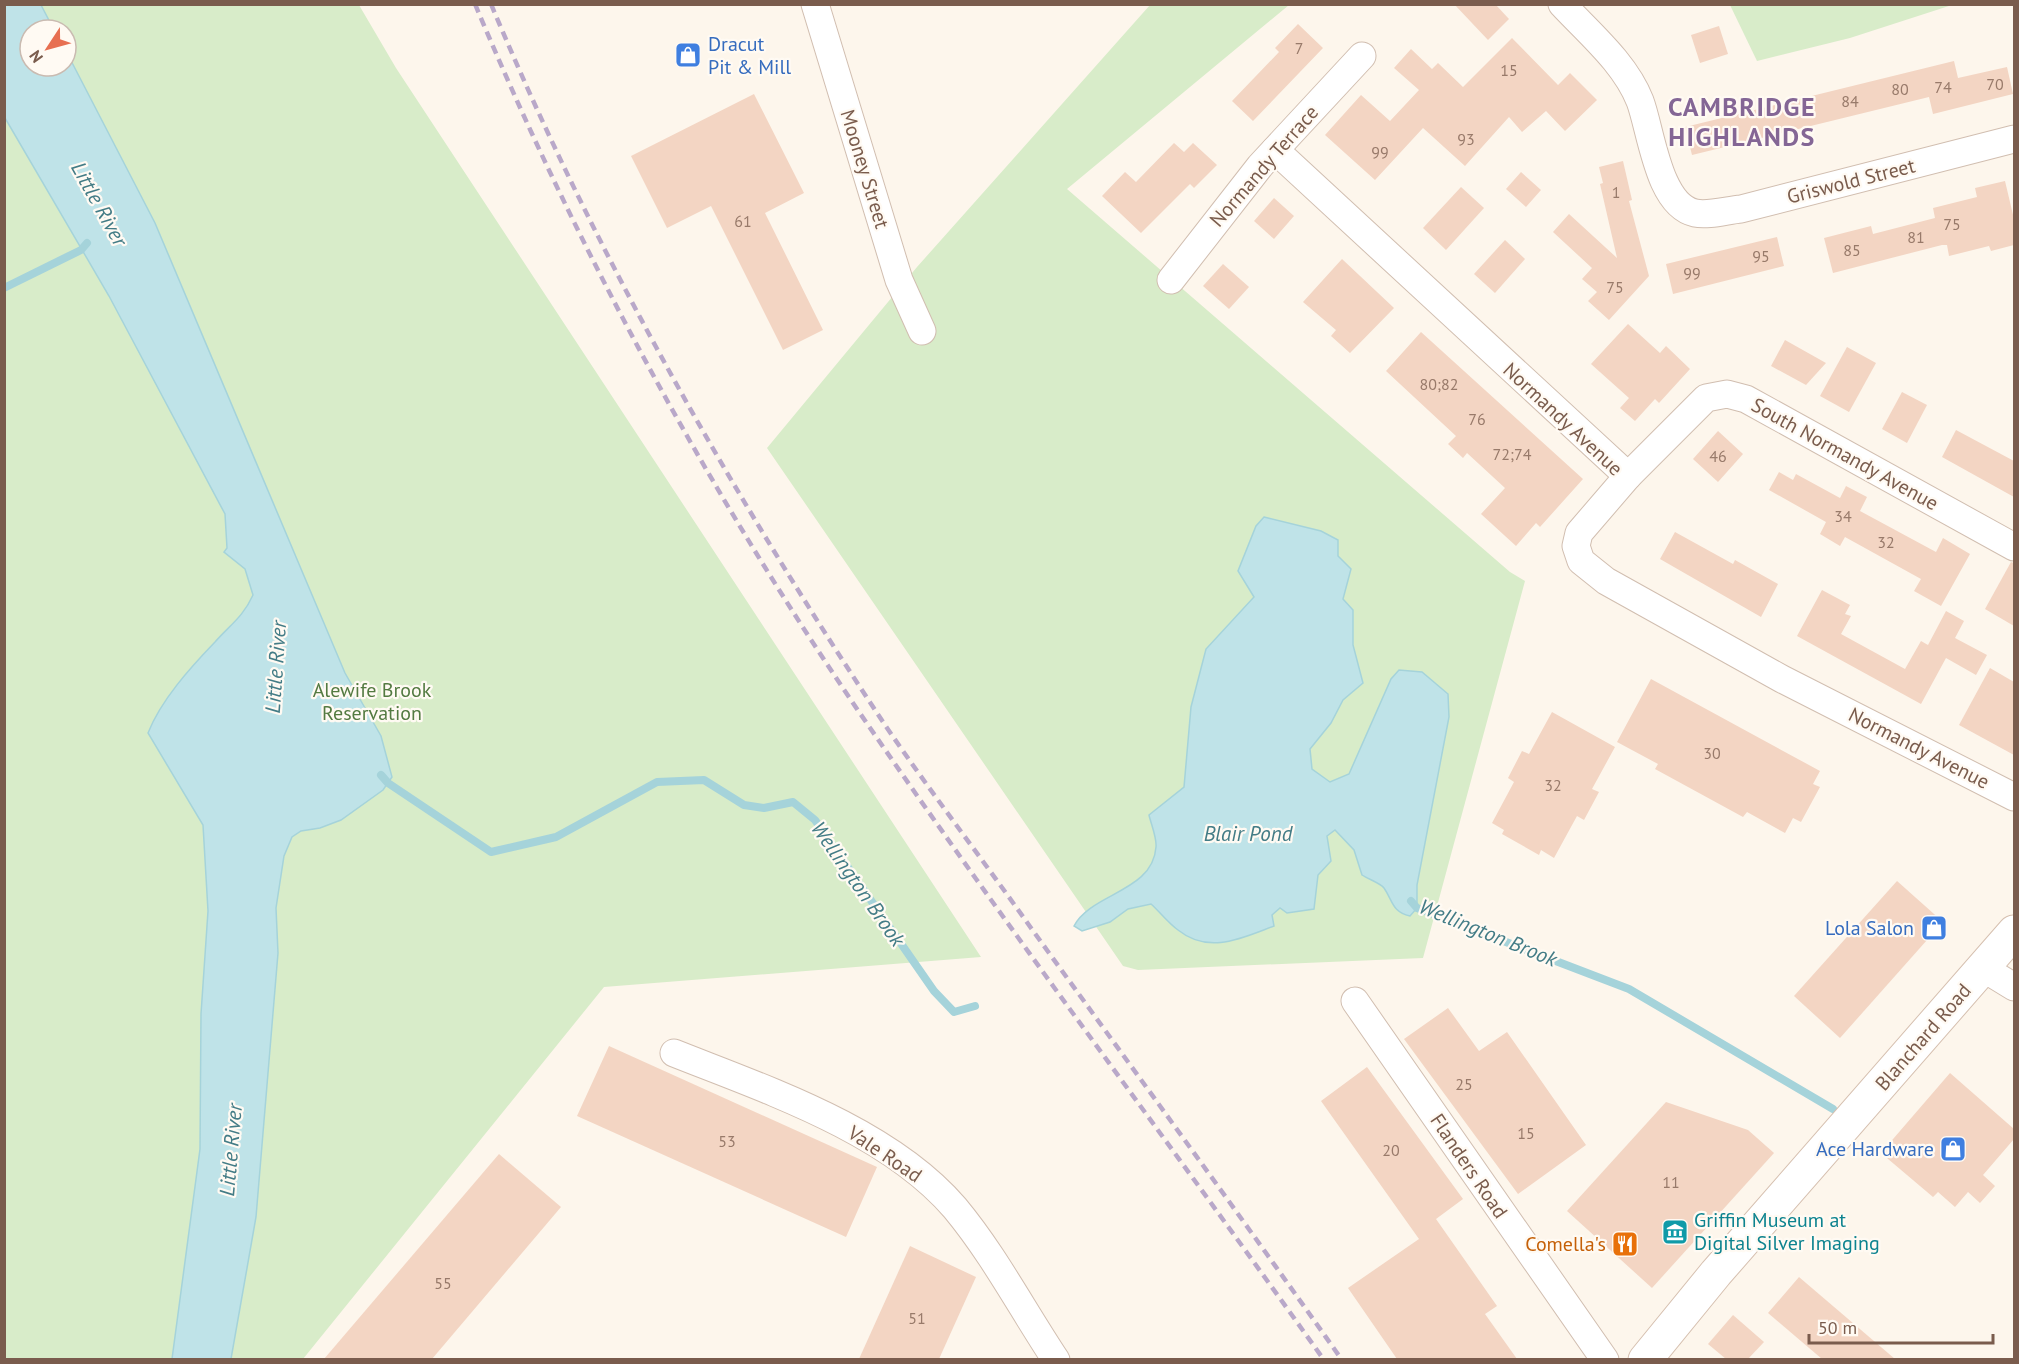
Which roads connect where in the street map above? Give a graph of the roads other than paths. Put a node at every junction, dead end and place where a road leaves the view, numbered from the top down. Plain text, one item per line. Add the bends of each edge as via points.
1 (814, 4) edge
2 (1562, 4) edge
3 (1362, 57) dead end
4 (2014, 139) edge
5 (1275, 150) junction
6 (1171, 280) dead end
7 (922, 331) dead end
8 (1628, 476) junction
9 (2014, 547) edge
10 (2014, 797) edge
11 (2014, 932) edge
12 (1983, 968) junction
13 (2014, 987) edge
14 (1355, 1001) dead end
15 (674, 1053) dead end
16 (1056, 1359) edge
17 (1605, 1359) edge
18 (1645, 1359) edge

1 - 7 street, Mooney Street via 898,280
2 - 4 street, Griswold Street via 1620,66 1640,101 1653,153 1671,194 1696,213 1741,209
3 - 5 street, Normandy Terrace
5 - 6 street, Normandy Terrace
5 - 8 street, Normandy Avenue
8 - 9 street, South Normandy Avenue via 1706,398 1727,394 1746,399
8 - 10 street, Normandy Avenue via 1579,533 1576,546 1581,561 1606,580 1782,679
11 - 12 main road, Blanchard Road
12 - 13 street
12 - 18 main road, Blanchard Road
14 - 17 street, Flanders Road
15 - 16 street, Vale Road via 849,1128 913,1168 954,1207

